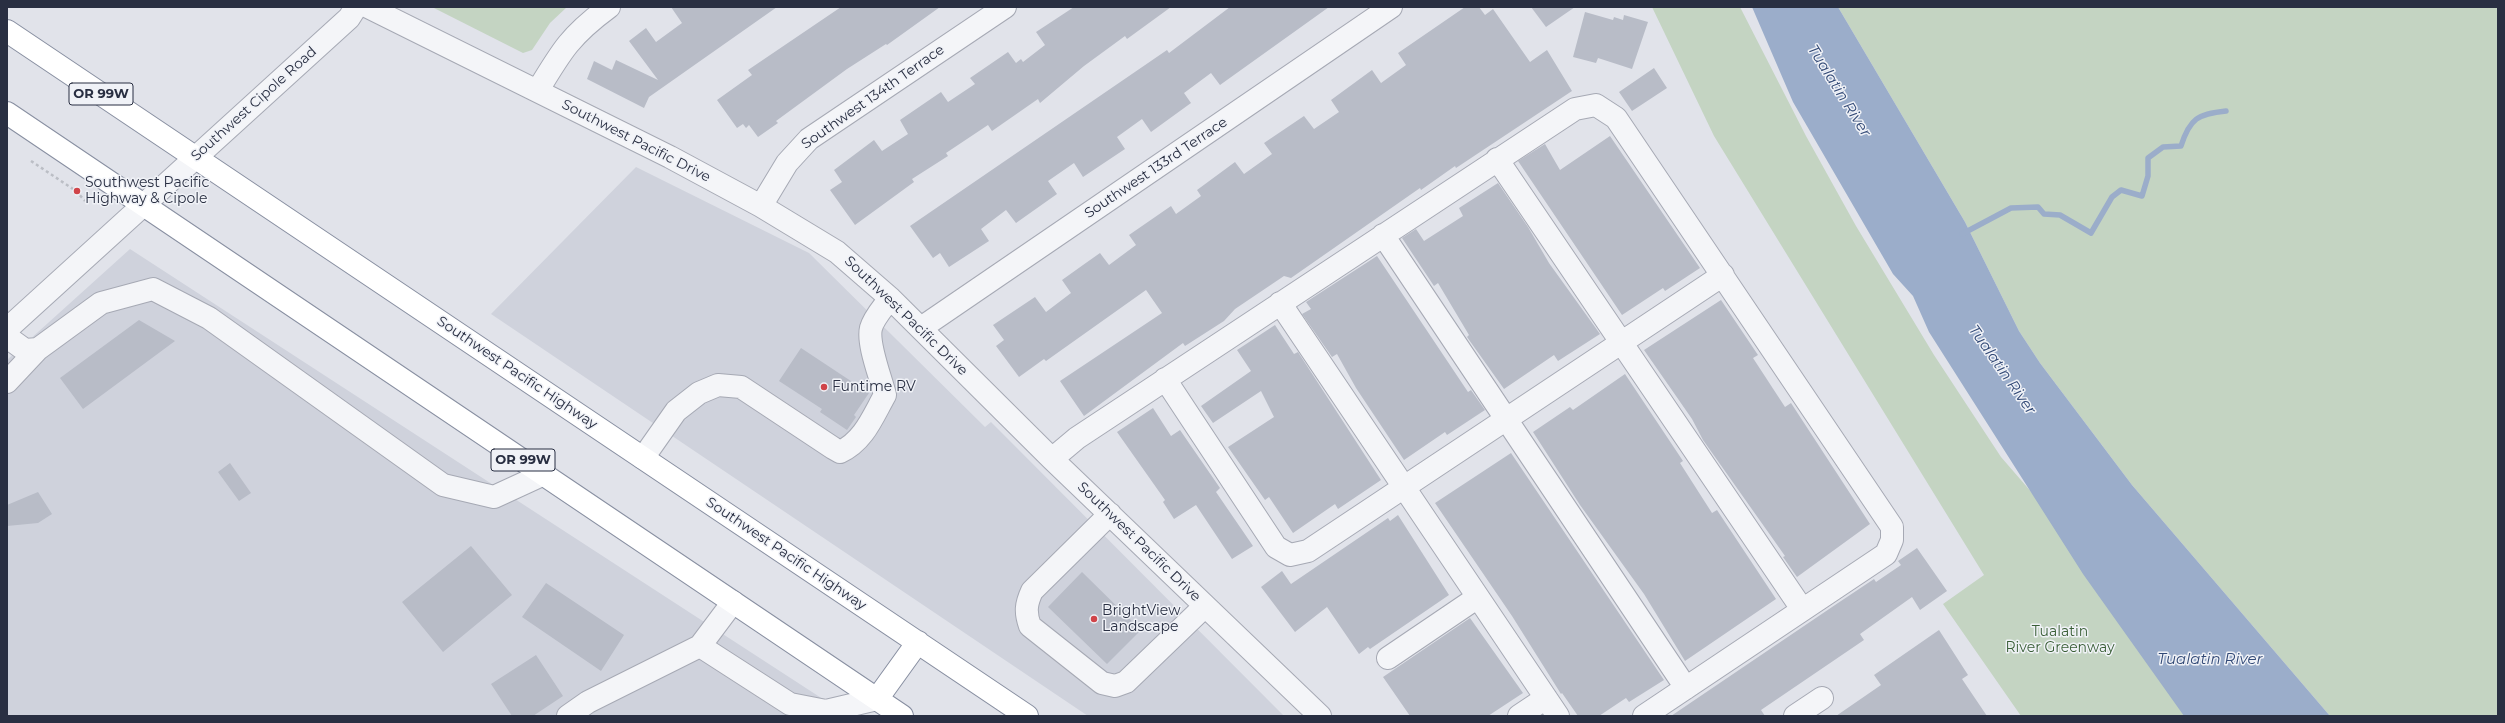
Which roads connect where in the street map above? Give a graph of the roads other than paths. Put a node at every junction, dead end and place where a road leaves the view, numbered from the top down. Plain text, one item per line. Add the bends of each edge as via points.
1 (356, 7) edge
2 (368, 7) edge
3 (609, 7) edge
4 (1005, 7) edge
5 (1391, 7) edge
6 (7, 31) edge
7 (538, 90) junction
8 (7, 113) edge
9 (196, 157) junction
10 (1497, 159) junction
11 (144, 206) junction
12 (761, 206) junction
13 (1383, 235) junction
14 (1723, 275) junction
15 (890, 298) junction
16 (1280, 303) junction
17 (921, 328) junction
18 (7, 329) edge
19 (7, 337) edge
20 (1621, 342) junction
21 (38, 349) junction
22 (1165, 379) junction
23 (7, 382) edge
24 (1508, 418) junction
25 (643, 458) junction
26 (1052, 459) junction
27 (544, 474) junction
28 (1404, 488) junction
29 (1110, 514) junction
30 (1478, 597) junction
31 (733, 602) junction
32 (1205, 606) junction
33 (1802, 609) junction
34 (918, 642) junction
35 (700, 646) junction
36 (1388, 658) dead end
37 (1686, 688) junction
38 (1546, 698) junction
39 (1822, 698) dead end
40 (877, 699) junction
41 (568, 716) edge
42 (902, 716) edge
43 (1027, 716) edge
44 (1320, 716) edge
45 (1519, 716) edge
46 (1558, 716) edge
47 (1644, 716) edge
48 (1795, 716) edge

1 - 9 street, Southwest Cipole Road via 349,18
2 - 7 street, Southwest Pacific Drive
3 - 7 street via 572,37
4 - 12 street, Southwest 134th Terrace via 809,139 787,163
5 - 17 street, Southwest 133rd Terrace
6 - 9 highway, Southwest Pacific Highway / OR 99W
7 - 12 street, Southwest Pacific Drive
8 - 11 highway, OR 99W
9 - 11 street, Southwest Cipole Road
9 - 25 highway, Southwest Pacific Highway / OR 99W
10 - 13 street
10 - 14 street via 1575,109 1596,105 1616,118
10 - 20 street
11 - 18 street, Southwest Cipole Road
11 - 27 highway, OR 99W
12 - 15 street, Southwest Pacific Drive via 837,252
13 - 16 street
13 - 24 street
14 - 20 street
14 - 33 street via 1892,527 1892,540 1886,554
15 - 17 street, Southwest Pacific Drive
15 - 25 street via 871,328 875,359 885,395 860,438 849,448 840,452 741,387 718,385 698,393 676,411
16 - 22 street
16 - 28 street
17 - 26 street, Southwest Pacific Drive
19 - 21 street via 25,350
20 - 24 street
20 - 33 street
21 - 23 street
21 - 27 street via 101,303 153,289 209,318 443,484 494,497
22 - 26 street via 1077,438
22 - 28 street via 1276,547 1290,555 1308,551
24 - 28 street
24 - 37 street
25 - 34 highway, Southwest Pacific Highway / OR 99W
26 - 29 street, Southwest Pacific Drive
27 - 31 highway, OR 99W
28 - 30 street
29 - 32 street, Southwest Pacific Drive
29 - 32 street via 1032,591 1027,602 1026,615 1030,626 1102,683 1115,686 1126,682
30 - 36 street
30 - 38 street
31 - 35 street
31 - 40 highway, OR 99W
32 - 44 street, Southwest Pacific Drive
33 - 37 street
34 - 40 highway
34 - 43 highway, Southwest Pacific Highway / OR 99W
35 - 40 street via 790,704 826,711
35 - 41 street via 588,702
37 - 47 street
38 - 45 street
38 - 46 street
39 - 48 street
40 - 42 highway, OR 99W

